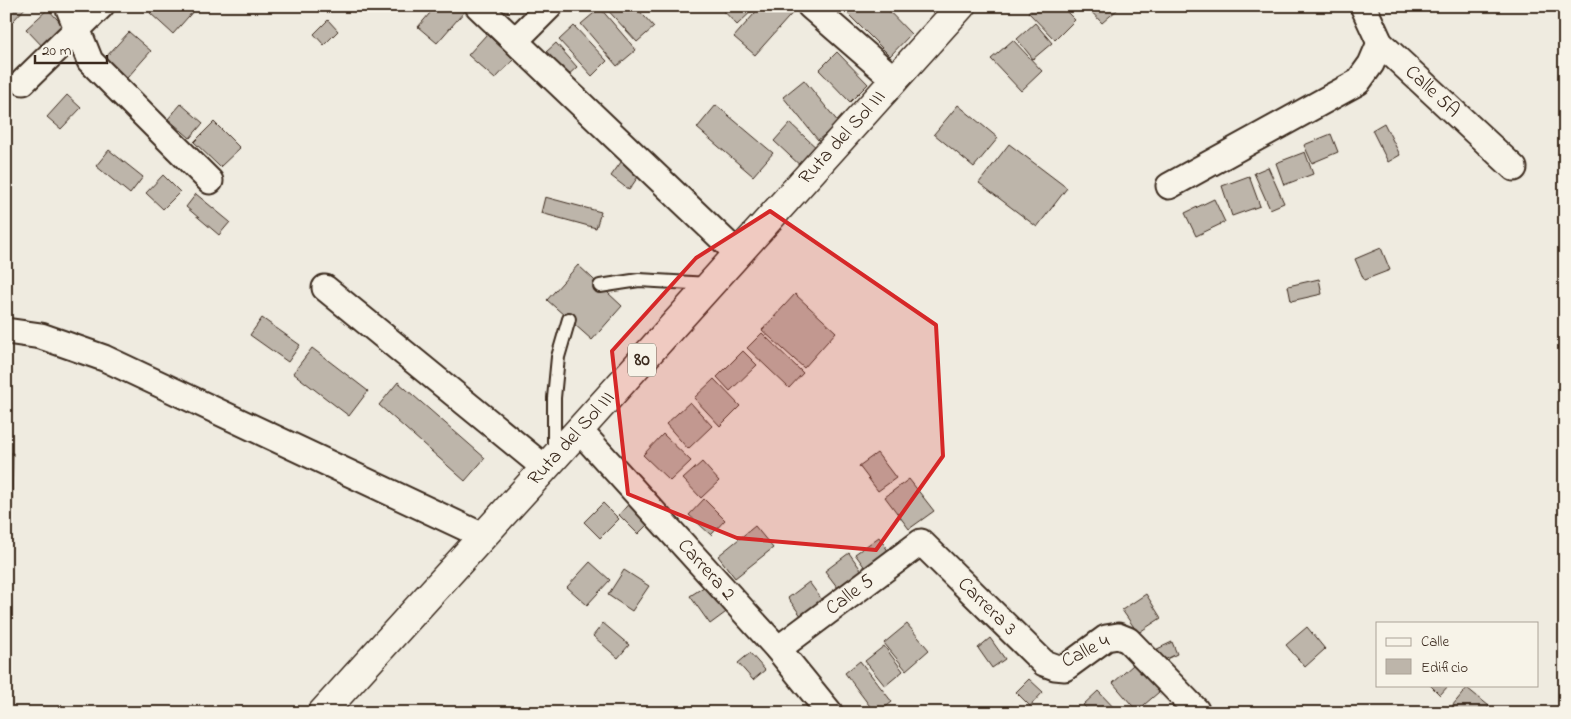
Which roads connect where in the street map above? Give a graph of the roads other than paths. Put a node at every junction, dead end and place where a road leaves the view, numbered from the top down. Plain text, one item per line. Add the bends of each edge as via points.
1 (68, 6) edge
2 (101, 6) edge
3 (478, 6) edge
4 (550, 6) edge
5 (810, 6) edge
6 (961, 6) edge
7 (1363, 6) edge
8 (77, 29) junction
9 (515, 41) junction
10 (1380, 43) junction
11 (896, 80) junction
12 (23, 82) dead end
13 (1514, 168) dead end
14 (210, 182) dead end
15 (1169, 186) dead end
16 (737, 253) junction
17 (709, 284) junction
18 (600, 286) dead end
19 (325, 288) dead end
20 (568, 319) dead end
21 (6, 331) edge
22 (579, 430) junction
23 (550, 463) junction
24 (483, 536) junction
25 (921, 542) joint
26 (778, 649) junction
27 (1055, 667) joint
28 (1196, 710) dead end
29 (322, 713) edge
30 (830, 713) edge

1 - 8 street
2 - 8 street
3 - 9 street
4 - 9 street
5 - 11 street
6 - 11 highway, Ruta del Sol III / 80
7 - 10 street, Calle 5A
8 - 12 street
8 - 14 street via 90,61
9 - 16 street
10 - 13 street, Calle 5A
10 - 15 street via 1358,82
11 - 16 highway, Ruta del Sol III / 80
16 - 17 highway, Ruta del Sol III / 80
17 - 18 lane via 639,280
17 - 22 highway, Ruta del Sol III / 80
19 - 23 street
20 - 23 lane via 558,357
21 - 24 street via 41,336 104,358
22 - 23 highway, Ruta del Sol III / 80
22 - 26 street, Carrera 2
23 - 24 highway, Ruta del Sol III / 80
24 - 29 highway, Ruta del Sol III / 80
25 - 26 street, Calle 5
25 - 27 street, Carrera 3 via 1044,663
26 - 30 street, Carrera 2
27 - 28 street, Calle 4 via 1065,668 1106,638 1118,636 1128,640

